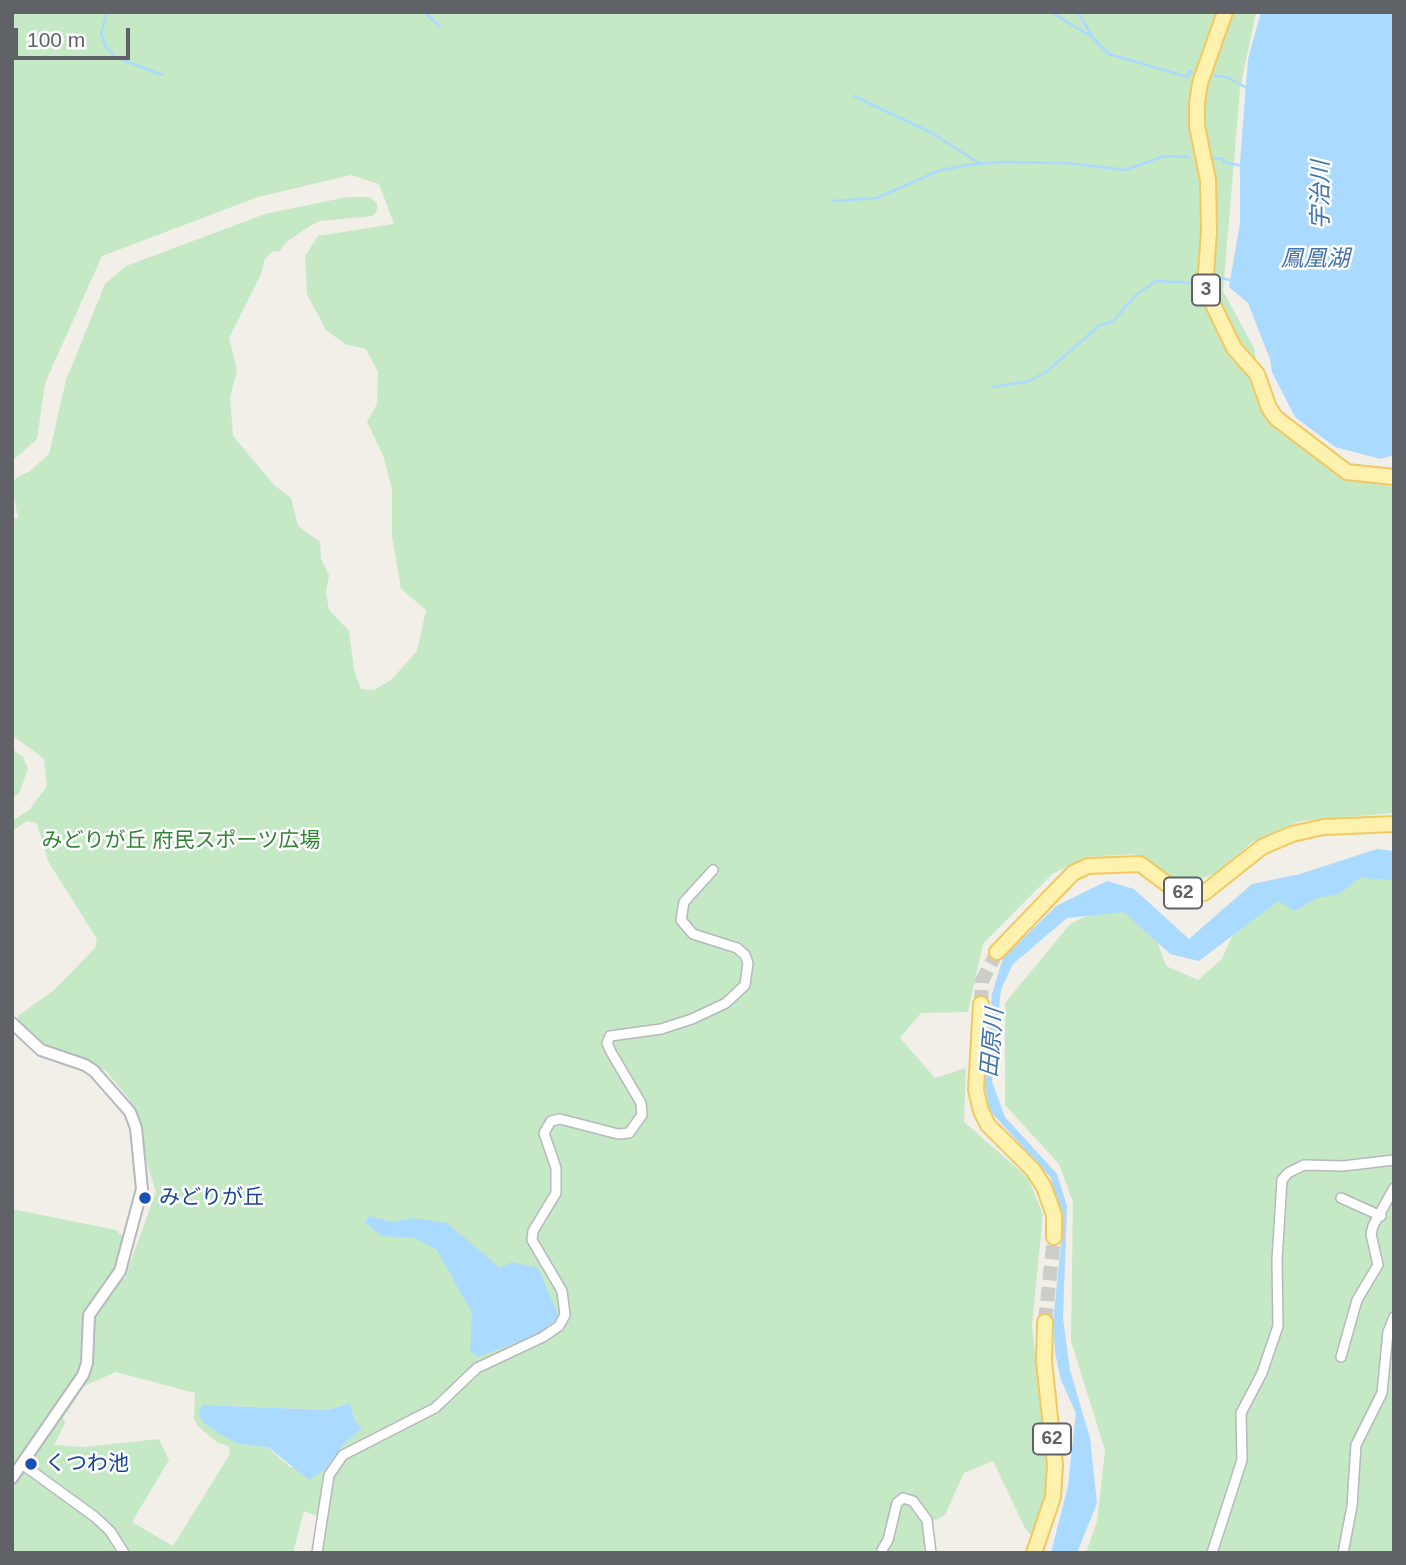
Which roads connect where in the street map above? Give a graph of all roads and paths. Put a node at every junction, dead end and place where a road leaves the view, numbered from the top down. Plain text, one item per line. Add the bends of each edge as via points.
1 (1225, 12) edge
2 (1394, 477) edge
3 (1394, 824) edge
4 (713, 870) dead end
5 (997, 952) tunnel mouth
6 (981, 1004) tunnel mouth
7 (12, 1023) edge
8 (1394, 1160) edge
9 (1394, 1188) edge
10 (1341, 1198) dead end
11 (1381, 1216) junction
12 (1054, 1237) tunnel mouth
13 (1394, 1317) edge
14 (1045, 1322) tunnel mouth
15 (1341, 1357) dead end
16 (22, 1464) junction
17 (12, 1478) edge
18 (882, 1549) dead end
19 (124, 1553) edge
20 (317, 1553) edge
21 (931, 1553) edge
22 (1034, 1553) edge
23 (1212, 1553) edge
24 (1343, 1553) edge

1 - 2 main road, 3 via 1196,103 1208,180 1205,288 1234,348 1257,374 1276,418 1347,472
3 - 5 main road, 62 via 1335,826 1292,834 1262,847 1204,893 1188,895 1175,890 1140,863 1088,866 1073,873
4 - 20 street via 684,901 681,920 693,934 745,955 745,985 726,1003 692,1019 610,1036 611,1052 641,1103 642,1115 629,1133 559,1119 551,1121 544,1133 556,1168 556,1193 532,1240 562,1291 565,1315 559,1326 477,1368 435,1408 343,1455 330,1475
6 - 12 main road via 976,1090 981,1111 988,1125 1044,1187 1054,1215
7 - 16 street via 41,1050 94,1071 131,1112 142,1189 120,1271 89,1315 83,1375
8 - 23 street via 1304,1165 1282,1180 1278,1326 1262,1373 1241,1413 1242,1460
9 - 11 street
10 - 11 street
11 - 15 street via 1371,1234 1378,1265 1356,1300
13 - 24 street via 1388,1332 1382,1394 1356,1445
14 - 22 main road, 62 via 1044,1361 1055,1465 1053,1497
16 - 17 street
16 - 19 street via 95,1517
18 - 21 street via 897,1503 903,1498 913,1501 927,1520

